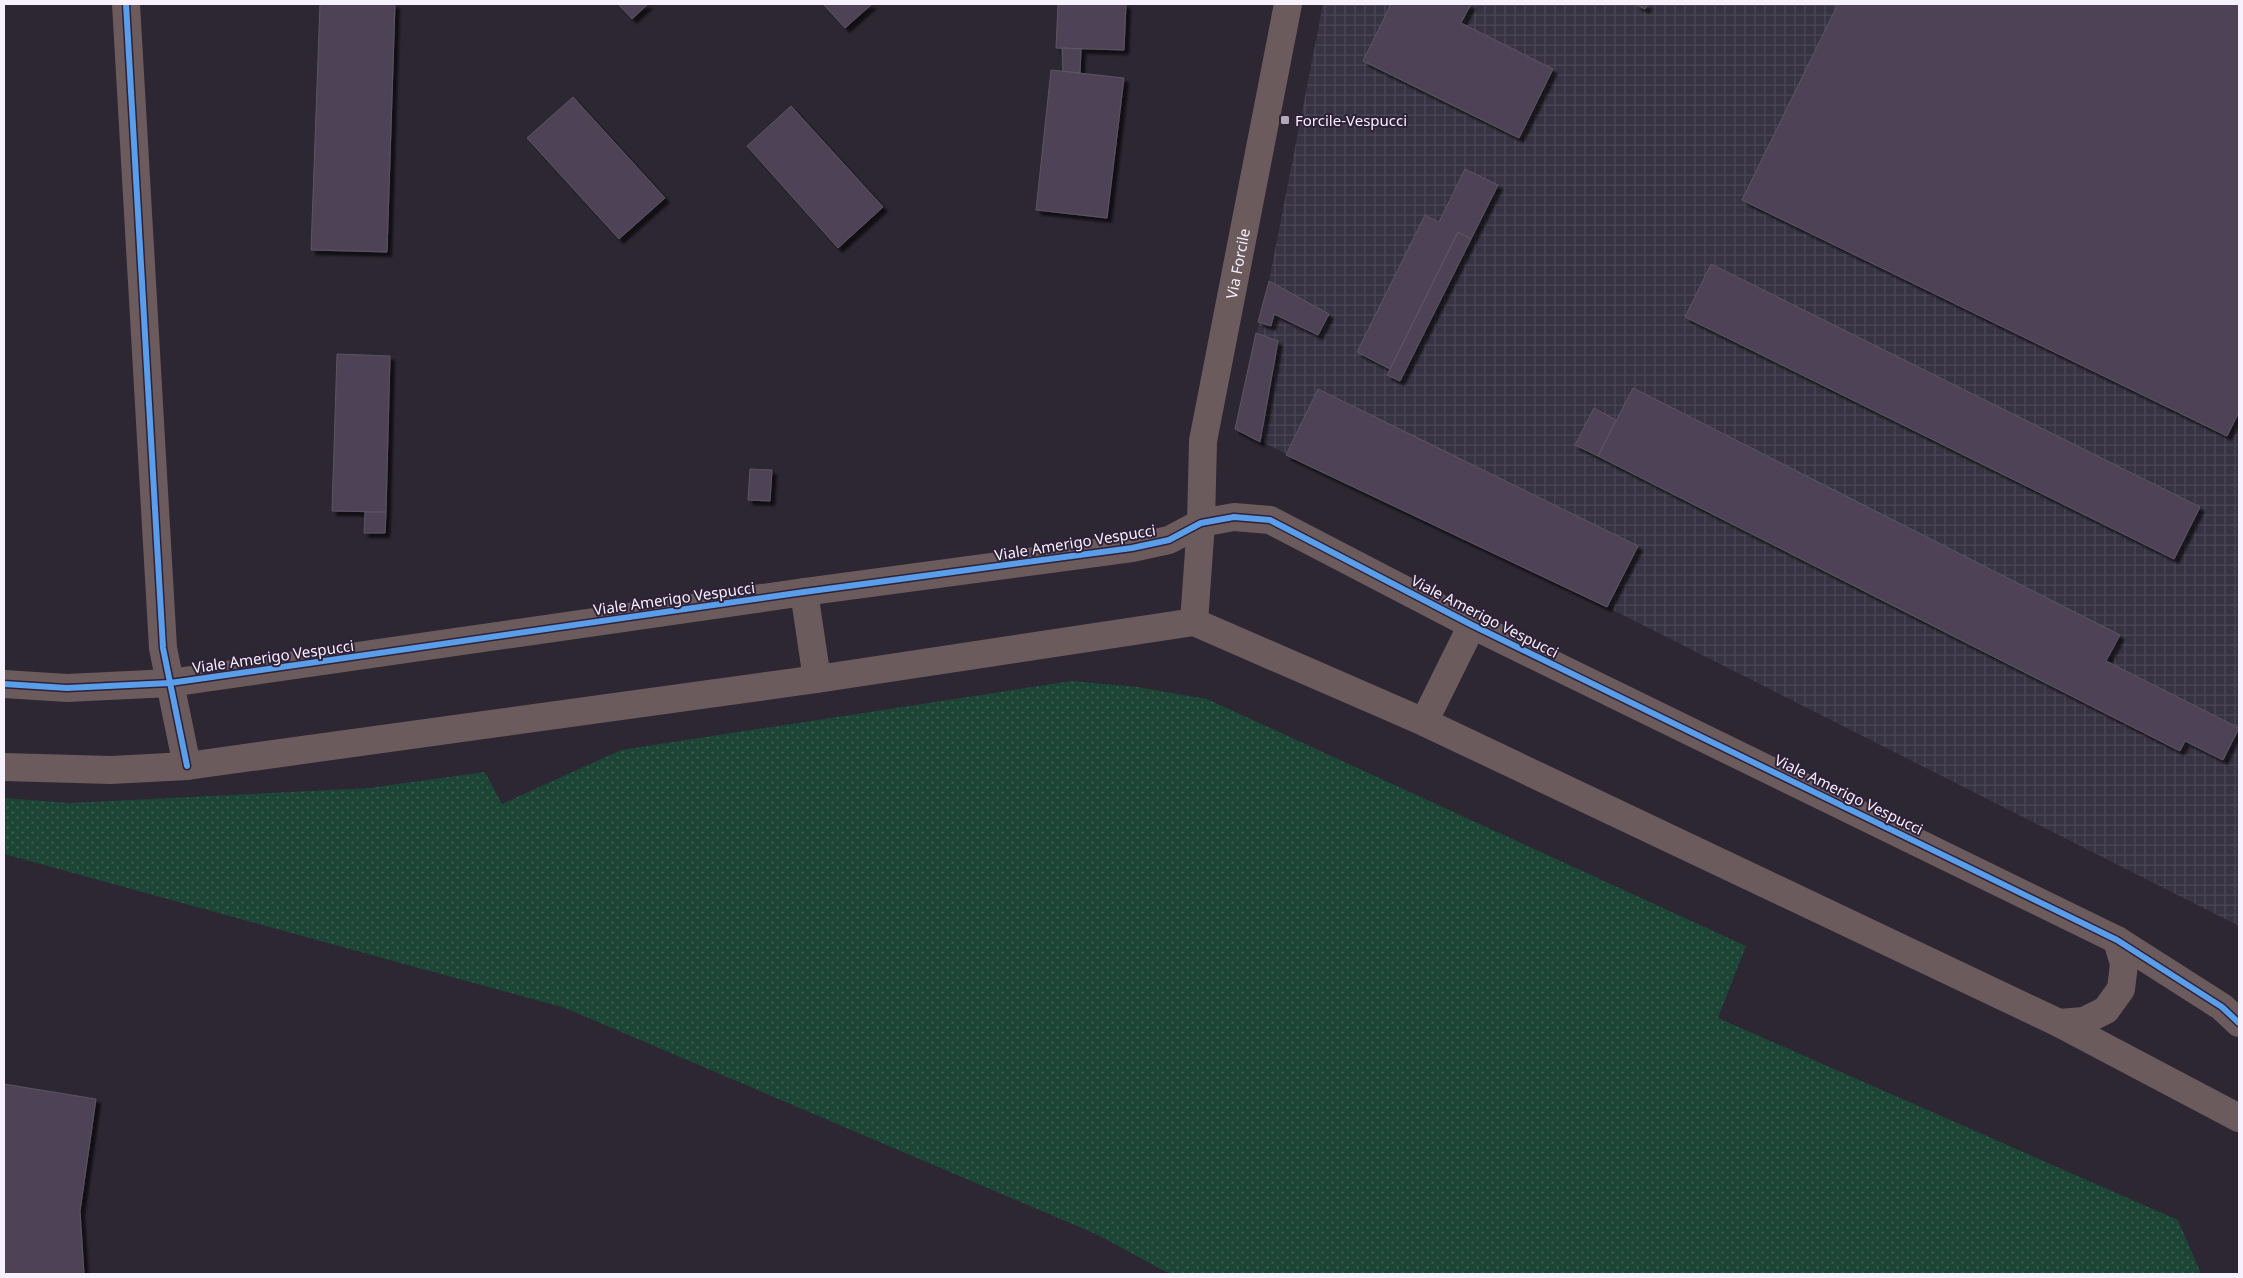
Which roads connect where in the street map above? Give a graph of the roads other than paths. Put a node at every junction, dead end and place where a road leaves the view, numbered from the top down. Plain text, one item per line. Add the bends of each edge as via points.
1 (126, 4) edge
2 (1288, 4) edge
3 (1201, 523) junction
4 (804, 592) junction
5 (1194, 622) junction
6 (1472, 625) junction
7 (817, 679) junction
8 (170, 683) junction
9 (4, 684) edge
10 (1424, 722) junction
11 (187, 766) junction
12 (4, 767) edge
13 (2117, 940) junction
14 (2239, 1022) edge
15 (2059, 1023) junction
16 (2239, 1118) edge

1 - 8 street via 164,648
2 - 3 street, Via Forcile via 1203,441
3 - 4 street, Viale Amerigo Vespucci via 1169,540 1132,548
3 - 5 street, Via Forcile
3 - 6 street, Viale Amerigo Vespucci via 1234,516 1270,520
4 - 7 street
4 - 8 street, Viale Amerigo Vespucci
5 - 7 street
5 - 10 street
6 - 10 street
6 - 13 street, Viale Amerigo Vespucci
7 - 11 street
8 - 9 street, Viale Amerigo Vespucci via 67,688
8 - 11 street
10 - 15 street
11 - 12 street via 111,770
13 - 14 street, Viale Amerigo Vespucci via 2222,1007
13 - 15 street via 2124,964 2121,989 2106,1010 2084,1021
15 - 16 street

